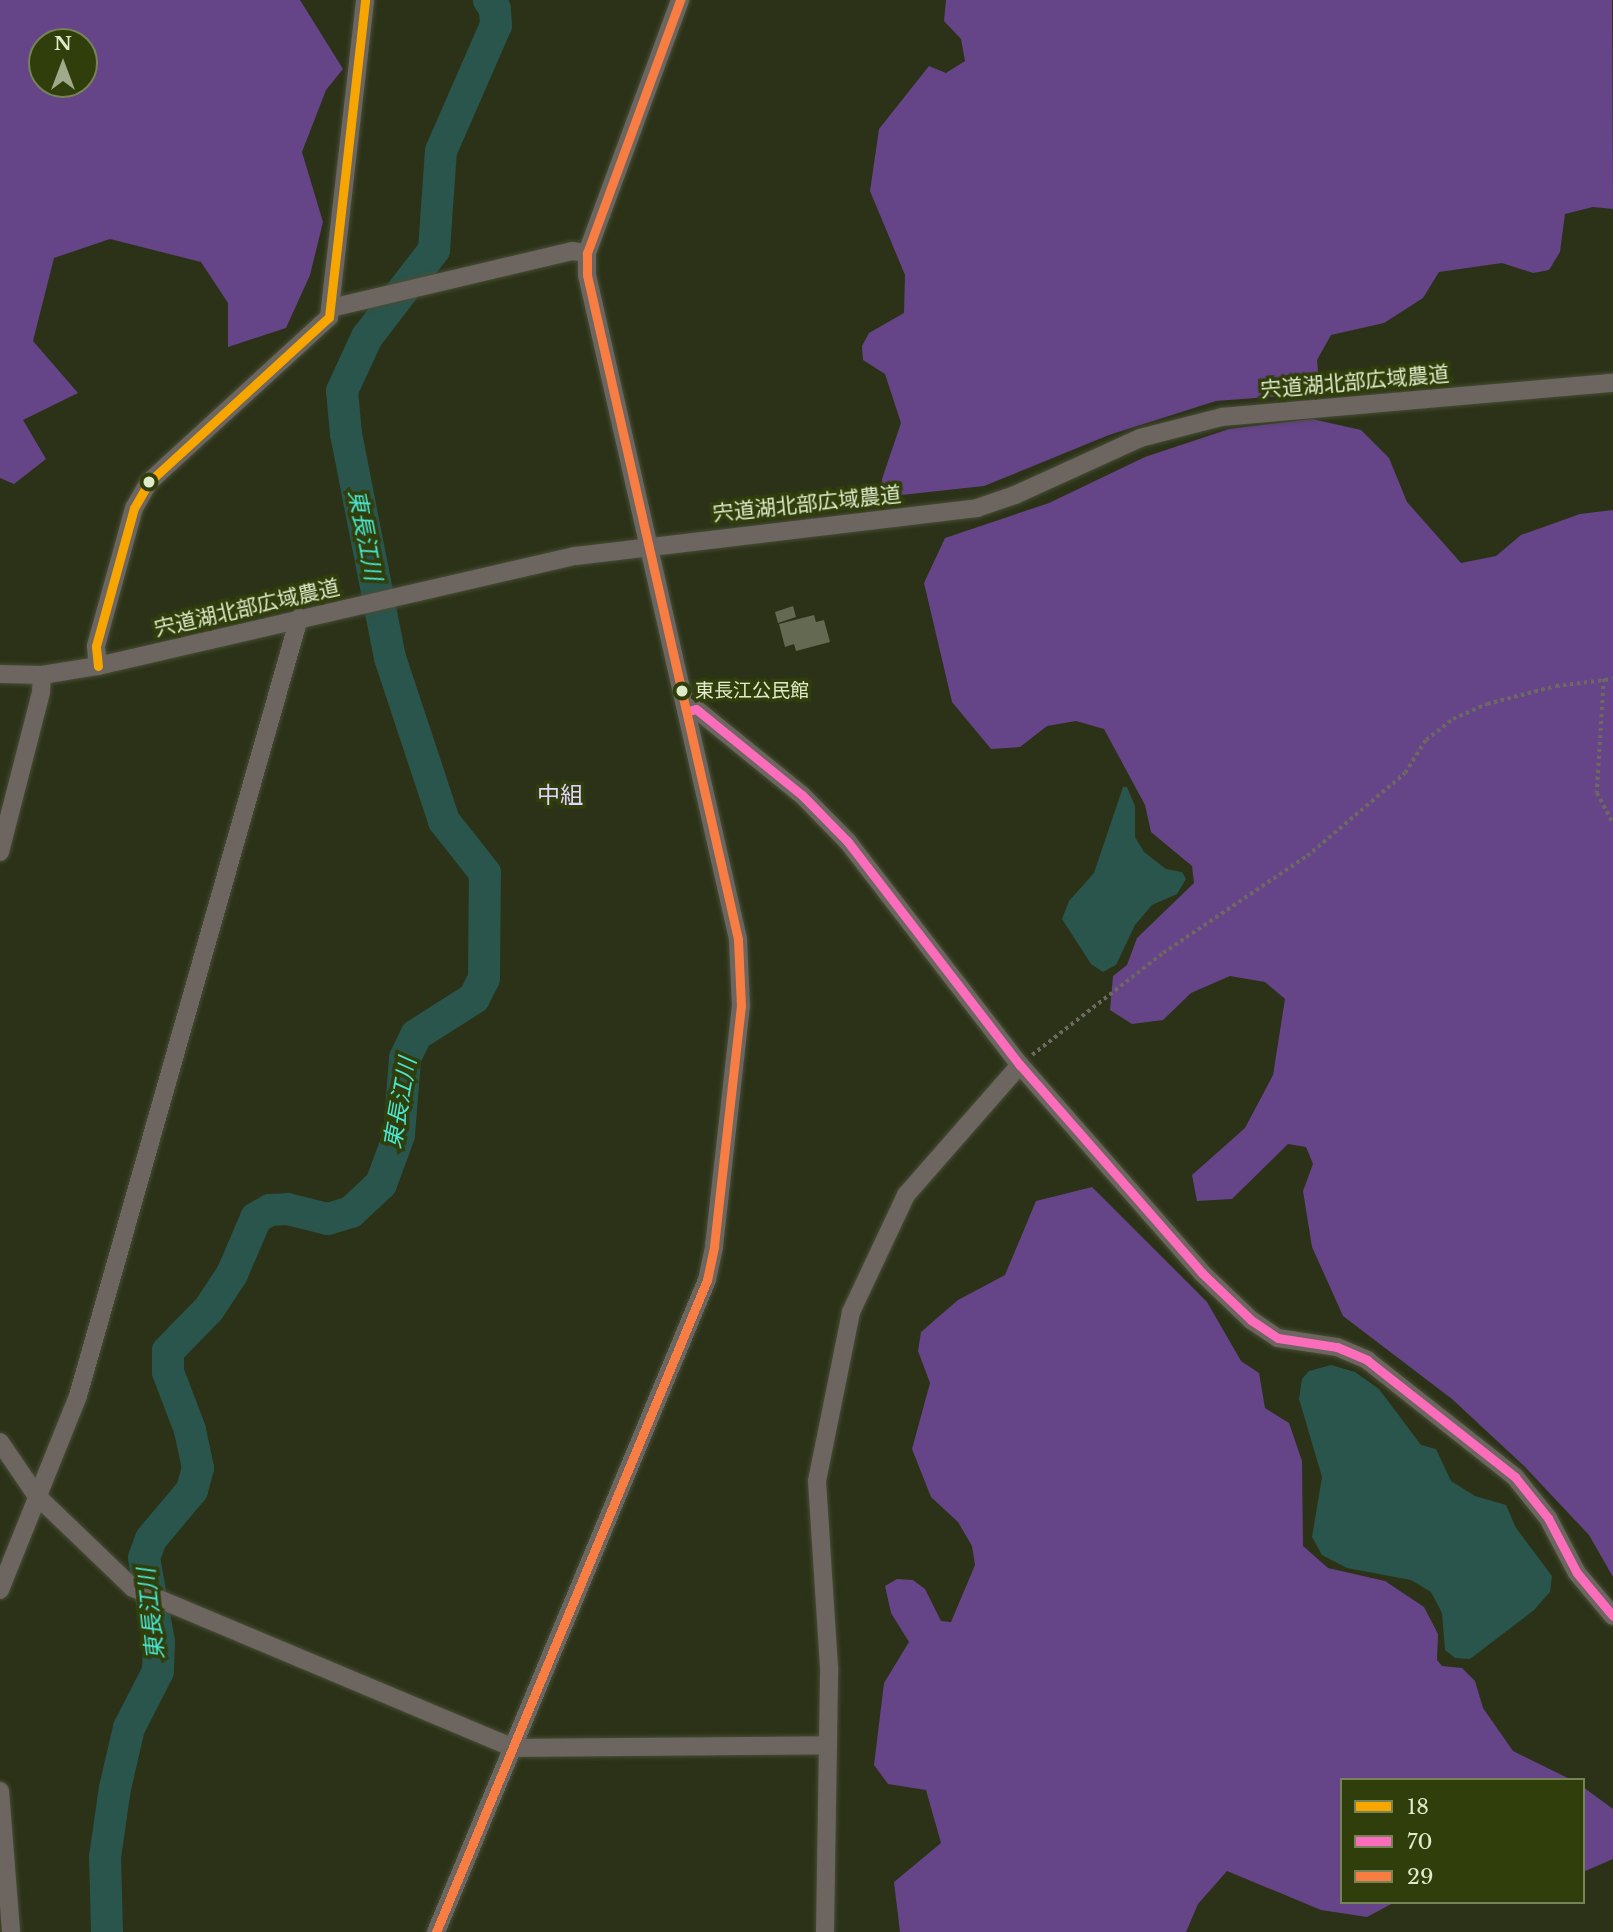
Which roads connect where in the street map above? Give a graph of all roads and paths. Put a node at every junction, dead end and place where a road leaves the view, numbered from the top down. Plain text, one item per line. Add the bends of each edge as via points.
1 (365, 0) edge
2 (680, 0) edge
3 (587, 253) junction
4 (331, 308) junction
5 (1613, 383) edge
6 (648, 545) junction
7 (299, 618) junction
8 (98, 666) junction
9 (0, 674) edge
10 (42, 674) junction
11 (1604, 679) junction
12 (1613, 679) edge
13 (688, 711) junction
14 (1613, 823) edge
15 (0, 852) edge
16 (1020, 1065) junction
17 (0, 1443) edge
18 (36, 1495) junction
19 (0, 1590) edge
20 (1613, 1616) edge
21 (828, 1745) junction
22 (513, 1748) junction
23 (0, 1791) edge
24 (11, 1932) edge
25 (436, 1932) edge
26 (824, 1932) edge

1 - 4 street
2 - 3 street
3 - 4 street via 572,251
3 - 6 street via 587,275
4 - 8 street via 322,325 149,482 131,520 96,646
5 - 6 street, 宍道湖北部広域農道 via 1222,417 1140,438 977,508
6 - 7 street, 宍道湖北部広域農道
6 - 13 street
7 - 8 street, 宍道湖北部広域農道
7 - 18 street via 78,1396
8 - 10 street, 宍道湖北部広域農道
9 - 10 street, 宍道湖北部広域農道
10 - 15 street
11 - 12 path
11 - 14 path via 1597,793
11 - 16 path via 1487,704 1452,719 1426,740 1405,773 1307,856 1163,953 1057,1031
13 - 16 street via 696,709 802,795 848,842
13 - 22 street via 738,939 741,973 714,1245 702,1293
16 - 20 street via 1202,1273 1251,1320 1278,1338 1337,1347 1360,1356 1427,1403 1515,1476 1548,1518 1577,1573
16 - 21 street via 906,1195 851,1312 817,1481 829,1667
17 - 18 street
18 - 19 street
18 - 22 street via 133,1588
21 - 22 street
21 - 26 street
22 - 25 street
23 - 24 street

